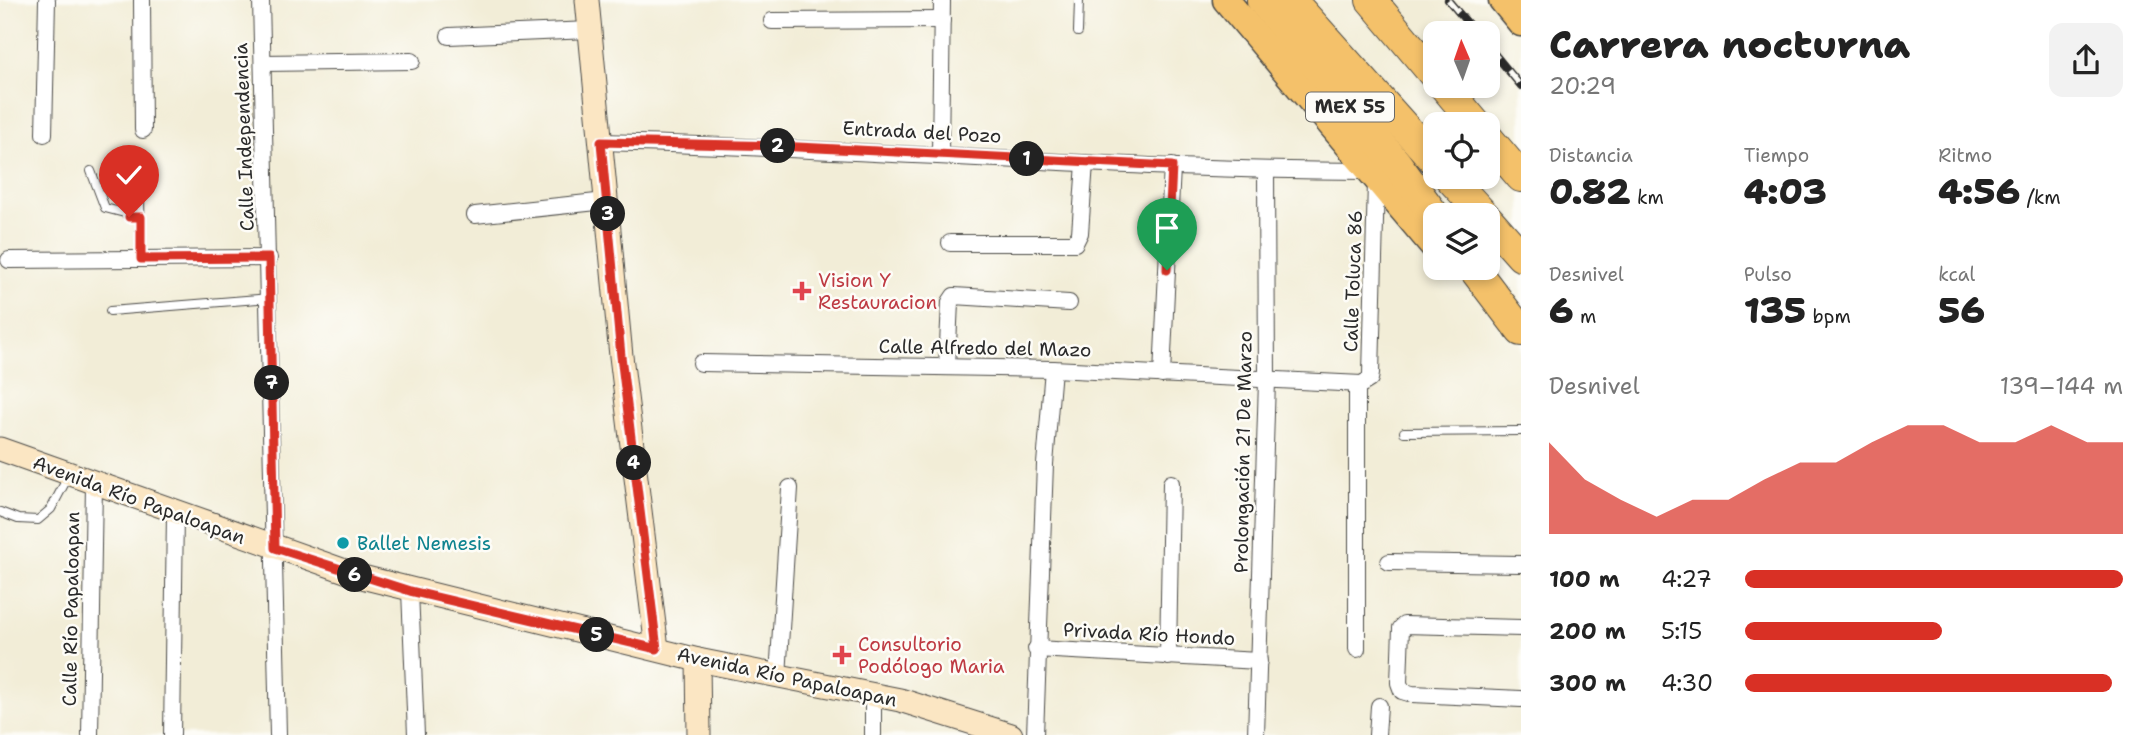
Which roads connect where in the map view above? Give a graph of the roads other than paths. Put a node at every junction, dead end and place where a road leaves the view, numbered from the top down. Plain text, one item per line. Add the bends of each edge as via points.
1 (47, 0) edge
2 (142, 0) edge
3 (261, 0) edge
4 (587, 0) edge
5 (942, 0) edge
6 (1079, 0) edge
7 (1226, 0) edge
8 (1262, 0) edge
9 (1291, 0) edge
10 (1371, 0) edge
11 (1502, 0) edge
12 (942, 20) junction
13 (772, 21) dead end
14 (1521, 23) edge
15 (590, 30) junction
16 (1078, 32) dead end
17 (449, 36) dead end
18 (412, 61) dead end
19 (1423, 62) edge
20 (263, 63) junction
21 (1454, 98) edge
22 (1466, 112) edge
23 (143, 130) dead end
24 (44, 134) dead end
25 (601, 142) junction
26 (1423, 148) edge
27 (1500, 152) edge
28 (940, 154) junction
29 (1085, 163) junction
30 (1172, 166) junction
31 (1266, 170) junction
32 (91, 171) dead end
33 (1372, 176) junction
34 (1521, 177) edge
35 (1460, 189) edge
36 (141, 195) dead end
37 (606, 201) junction
38 (1426, 203) edge
39 (1473, 203) edge
40 (475, 215) dead end
41 (141, 217) junction
42 (1500, 233) edge
43 (1423, 234) edge
44 (950, 243) dead end
45 (1521, 256) edge
46 (269, 258) junction
47 (141, 259) junction
48 (9, 260) dead end
49 (1469, 280) edge
50 (1482, 280) edge
51 (270, 298) junction
52 (1069, 303) dead end
53 (110, 311) dead end
54 (1514, 323) edge
55 (701, 363) dead end
56 (947, 366) junction
57 (1053, 369) junction
58 (1162, 375) junction
59 (1266, 381) junction
60 (1362, 383) junction
61 (1521, 431) edge
62 (1404, 432) dead end
63 (0, 449) edge
64 (69, 475) junction
65 (94, 484) junction
66 (1171, 484) dead end
67 (790, 488) dead end
68 (0, 512) edge
69 (175, 513) junction
70 (275, 548) junction
71 (1389, 562) dead end
72 (1521, 564) edge
73 (410, 591) junction
74 (1521, 628) edge
75 (657, 649) junction
76 (1036, 649) junction
77 (1357, 649) dead end
78 (1168, 657) junction
79 (698, 660) junction
80 (1259, 661) junction
81 (778, 676) junction
82 (873, 694) junction
83 (1521, 699) edge
84 (1379, 706) dead end
85 (1001, 733) edge
86 (90, 735) edge
87 (172, 735) edge
88 (278, 735) edge
89 (416, 735) edge
90 (699, 735) edge
91 (873, 735) edge
92 (1035, 735) edge
93 (1256, 735) edge
94 (1377, 735) edge

1 - 24 street
2 - 23 street
3 - 20 street, Calle Independencia
4 - 15 main road
5 - 12 street
6 - 16 lane
7 - 33 main road
8 - 38 highway, MEX 55
9 - 26 highway
10 - 19 highway
11 - 14 main road
12 - 13 street
12 - 28 street
15 - 17 street
15 - 25 main road
18 - 20 street
20 - 46 street, Calle Independencia
21 - 22 highway
25 - 28 street, Entrada del Pozo
25 - 37 main road
27 - 34 highway
28 - 29 street, Entrada del Pozo
29 - 30 street, Entrada del Pozo
29 - 44 street via 1080,233 1075,243
30 - 31 street, Entrada del Pozo
30 - 58 street
31 - 33 street, Entrada del Pozo
31 - 59 street, Prolongación 21 De Marzo
32 - 41 lane via 105,208
33 - 43 main road
33 - 60 street, Calle Toluca 86 via 1371,374
35 - 39 highway
36 - 41 lane
37 - 40 street
37 - 75 main road
41 - 47 lane
42 - 45 highway
46 - 47 street
46 - 51 street, Calle Independencia
47 - 48 street
49 - 54 main road
50 - 54 highway
51 - 53 lane
51 - 70 street, Calle Independencia
52 - 56 street via 954,296
55 - 56 street, Calle Alfredo del Mazo
56 - 57 street, Calle Alfredo del Mazo
57 - 58 street, Calle Alfredo del Mazo
57 - 76 street
58 - 59 street, Calle Alfredo del Mazo
59 - 60 street, Calle Alfredo del Mazo
59 - 80 street, Prolongación 21 De Marzo
60 - 77 street, Calle Toluca 86
61 - 62 lane
63 - 64 main road, Avenida Río Papaloapan
64 - 65 main road, Avenida Río Papaloapan
64 - 68 lane via 51,509 38,520
65 - 69 main road, Avenida Río Papaloapan
65 - 86 street, Calle Río Papaloapan
66 - 78 street
67 - 81 street
69 - 70 main road, Avenida Río Papaloapan
69 - 87 street
70 - 73 main road, Avenida Río Papaloapan
70 - 88 street, Calle Independencia
71 - 72 street
73 - 75 main road, Avenida Río Papaloapan
73 - 89 street
74 - 83 street via 1404,625 1399,683 1402,691 1412,694
75 - 79 main road, Avenida Río Papaloapan
76 - 78 street, Privada Río Hondo
76 - 92 street
78 - 80 street, Privada Río Hondo
79 - 81 main road, Avenida Río Papaloapan
79 - 90 main road
80 - 93 street, Prolongación 21 De Marzo
81 - 82 main road, Avenida Río Papaloapan
82 - 85 main road, Avenida Río Papaloapan
82 - 91 street
84 - 94 street

